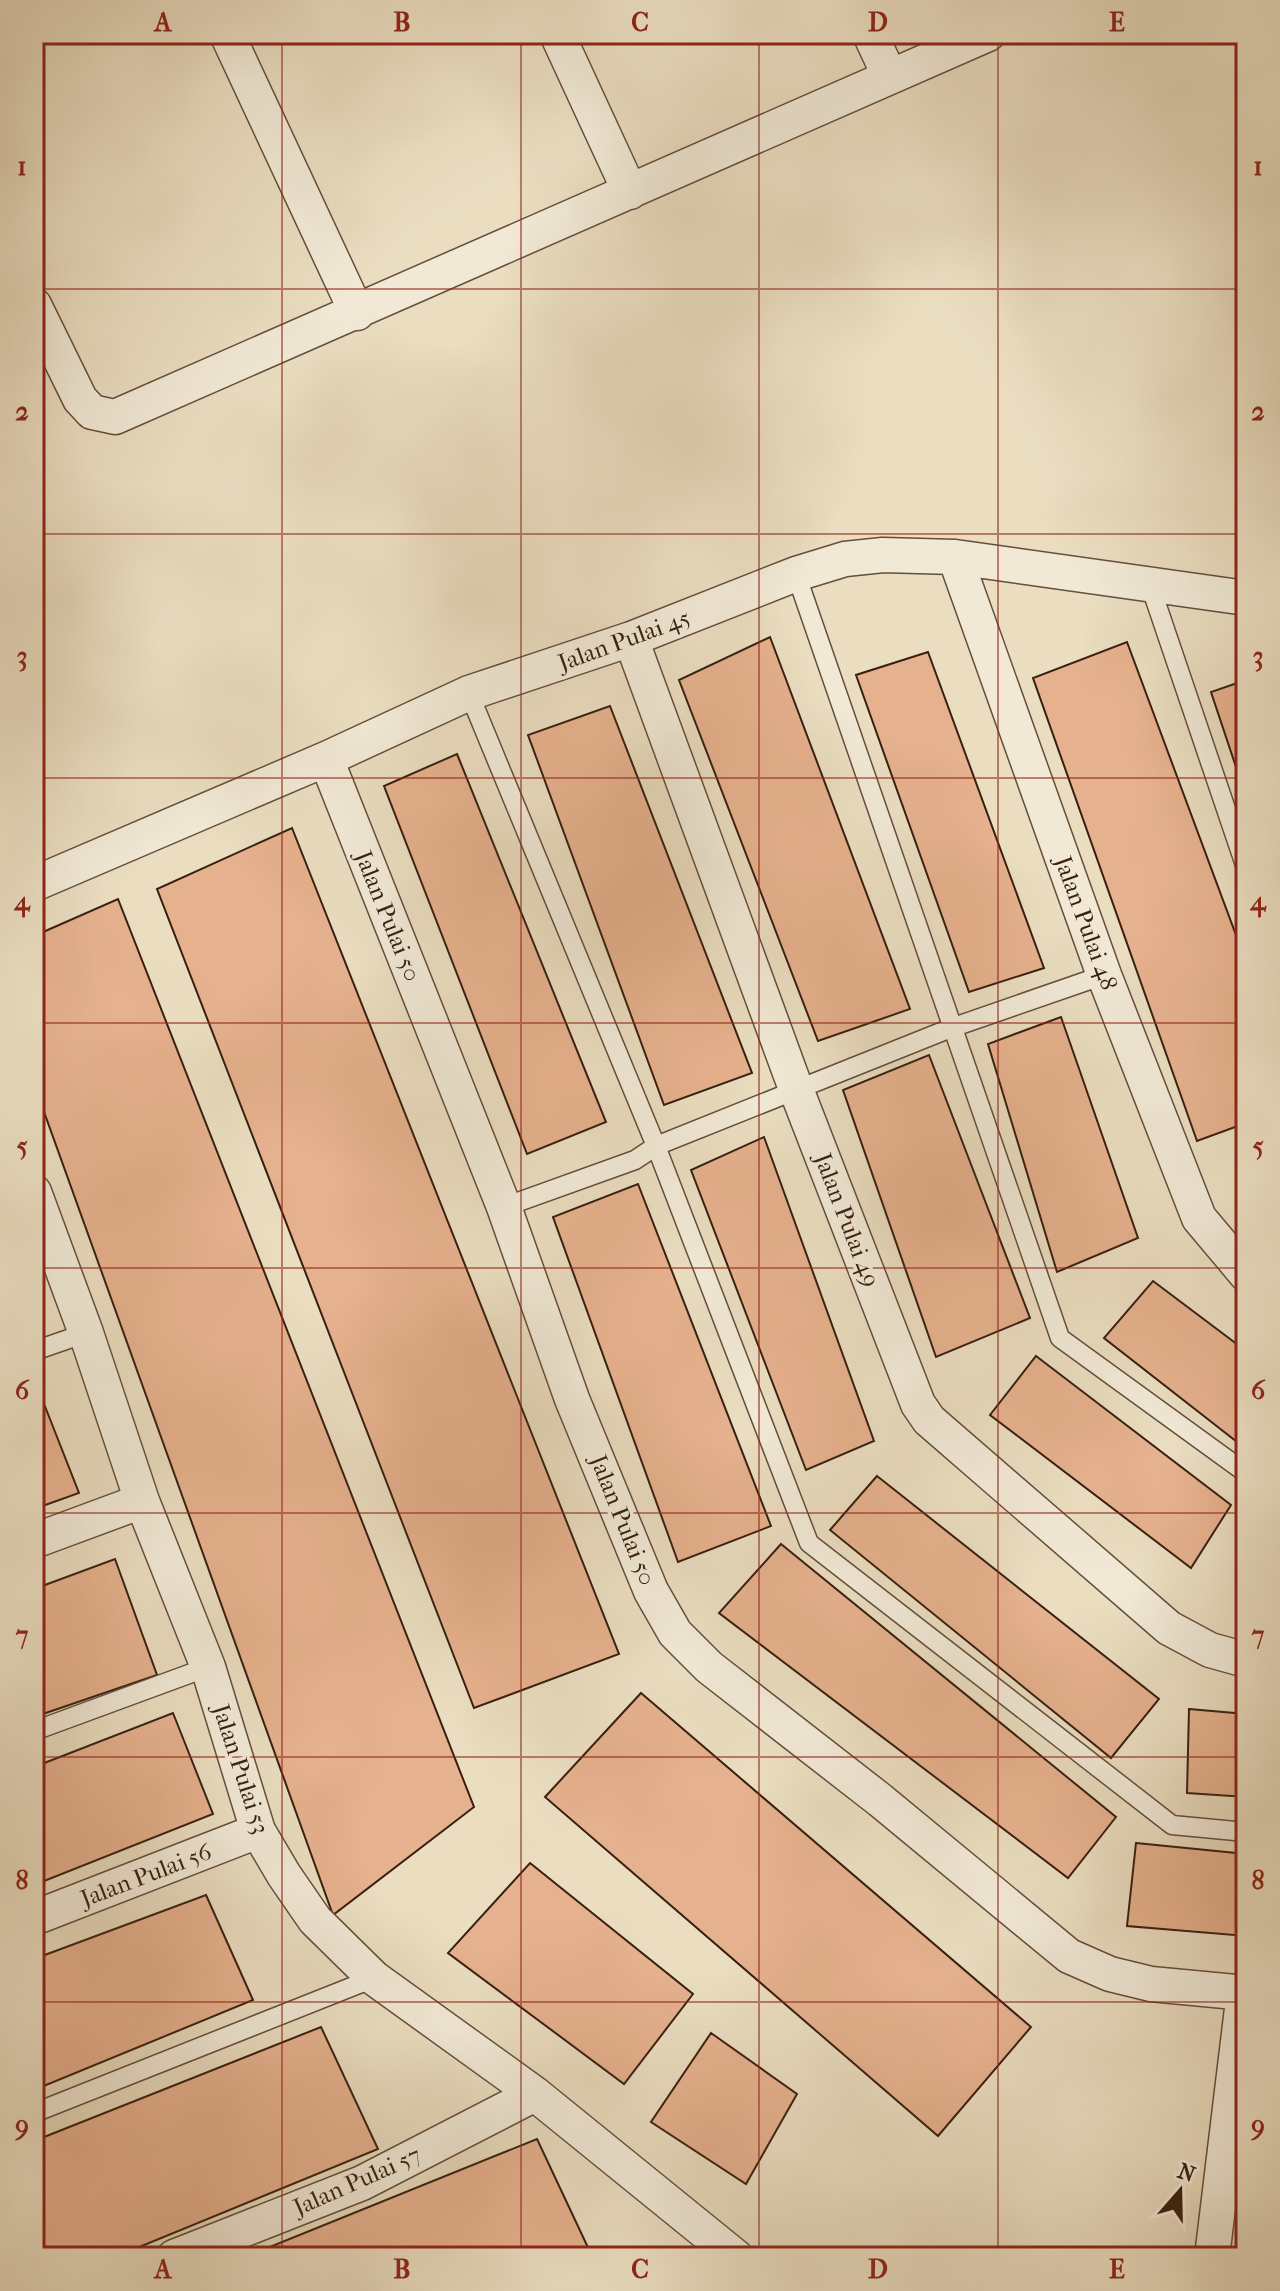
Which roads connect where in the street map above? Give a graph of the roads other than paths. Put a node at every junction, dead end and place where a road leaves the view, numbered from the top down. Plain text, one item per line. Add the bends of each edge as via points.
1 (227, 34) edge
2 (557, 34) edge
3 (870, 34) edge
4 (988, 34) edge
5 (890, 77) junction
6 (630, 192) junction
7 (34, 305) edge
8 (357, 313) junction
9 (955, 557) junction
10 (796, 574) junction
11 (1150, 585) junction
12 (1246, 598) edge
13 (631, 639) junction
14 (469, 693) junction
15 (326, 759) junction
16 (1246, 868) edge
17 (34, 884) edge
18 (1104, 975) junction
19 (951, 1028) junction
20 (796, 1089) junction
21 (656, 1146) junction
22 (34, 1192) edge
23 (504, 1207) junction
24 (1246, 1274) edge
25 (86, 1333) junction
26 (34, 1351) edge
27 (1246, 1473) edge
28 (142, 1501) junction
29 (34, 1541) edge
30 (1246, 1660) edge
31 (208, 1667) junction
32 (34, 1731) edge
33 (258, 1831) junction
34 (1246, 1832) edge
35 (34, 1918) edge
36 (374, 1978) junction
37 (1245, 1992) edge
38 (535, 2094) junction
39 (34, 2113) edge
40 (718, 2254) edge
41 (174, 2257) edge
42 (1212, 2257) edge

1 - 8 street
2 - 6 street
3 - 5 street
4 - 5 street
5 - 6 street
6 - 8 street
7 - 8 street via 80,399 92,412 115,417
9 - 10 street, Jalan Pulai 45 via 845,559
9 - 11 street, Jalan Pulai 45
9 - 18 street, Jalan Pulai 48
10 - 13 street, Jalan Pulai 45
10 - 19 lane
11 - 12 street, Jalan Pulai 45
11 - 16 lane
13 - 14 street, Jalan Pulai 45
13 - 20 street, Jalan Pulai 49
14 - 15 street, Jalan Pulai 45
14 - 21 lane
15 - 17 street, Jalan Pulai 45
15 - 23 street, Jalan Pulai 50
18 - 19 lane
18 - 24 street, Jalan Pulai 48 via 1199,1218
19 - 20 lane
19 - 27 lane via 1060,1338
20 - 21 lane
20 - 30 street, Jalan Pulai 49 via 918,1404 929,1420 1169,1628 1210,1650
21 - 23 lane via 635,1160
21 - 34 lane via 809,1543 1172,1825
22 - 25 street, Jalan Pulai 53
23 - 37 street, Jalan Pulai 50 via 572,1399 651,1591 675,1633 709,1667 1069,1956 1151,1984
25 - 26 lane
25 - 28 street, Jalan Pulai 53
28 - 29 street
28 - 31 street, Jalan Pulai 53
31 - 32 lane
31 - 33 street, Jalan Pulai 53
33 - 35 street, Jalan Pulai 56
33 - 36 street, Jalan Pulai 53 via 315,1920
36 - 38 street, Jalan Pulai 53
36 - 39 lane
37 - 42 street
38 - 40 street, Jalan Pulai 53
38 - 41 street, Jalan Pulai 57 via 362,2183

